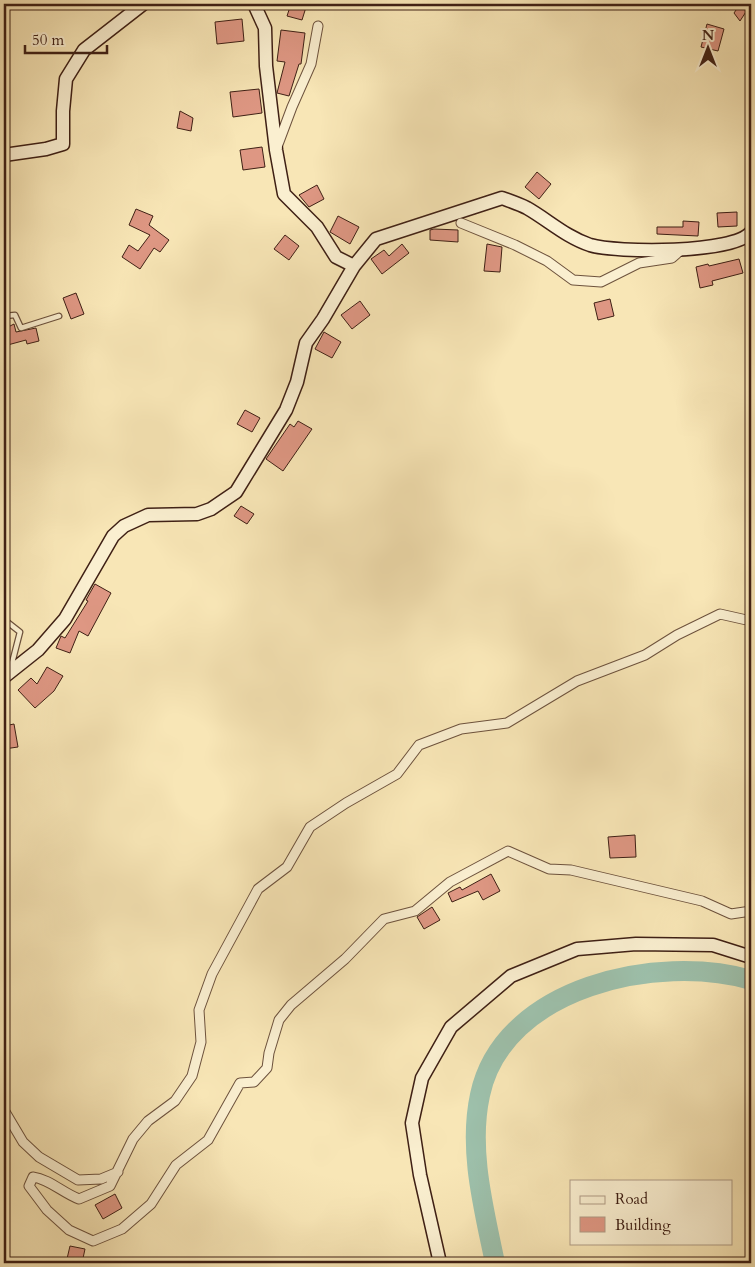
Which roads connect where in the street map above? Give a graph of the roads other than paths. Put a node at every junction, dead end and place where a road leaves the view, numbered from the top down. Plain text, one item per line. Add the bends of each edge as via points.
1 (143, 4) edge
2 (254, 4) edge
3 (318, 26) dead end
4 (276, 150) junction
5 (4, 155) edge
6 (461, 223) dead end
7 (750, 236) edge
8 (682, 250) junction
9 (354, 266) junction
10 (4, 316) edge
11 (60, 316) dead end
12 (6, 621) dead end
13 (751, 621) edge
14 (6, 675) edge
15 (751, 911) edge
16 (751, 958) edge
17 (4, 1110) edge
18 (118, 1172) junction
19 (440, 1263) edge

1 - 5 street via 84,50 66,79 64,144
2 - 4 street via 265,28
3 - 4 street via 312,64
4 - 9 street via 284,194 317,227 336,257
6 - 8 street via 547,261 573,280 601,282 639,263 672,258
7 - 8 street
8 - 9 street via 591,245 566,235 526,208 502,198 376,239
9 - 14 street via 306,343 297,382 286,410 236,492 211,509 197,514 148,515 124,526 113,536 65,619 38,650
10 - 11 lane via 15,315 21,328
12 - 14 lane via 20,632
13 - 18 street via 720,614 645,655 577,681 507,723 461,729 419,745 397,774 310,827 287,866 258,889 212,974 199,1010 202,1042 192,1076 175,1101 148,1121 133,1138
15 - 18 street via 731,914 702,901 571,870 549,870 508,851 450,882 415,911 384,919 345,959 291,1004 279,1020 268,1053 267,1068 254,1082 240,1084 208,1140 176,1165 151,1204 122,1229 93,1241 69,1230 29,1186 32,1177 42,1178 78,1200 110,1186
16 - 19 street via 713,945 636,944 577,949 511,976 451,1027 422,1078 412,1123
17 - 18 street via 23,1142 40,1157 78,1180 101,1179

